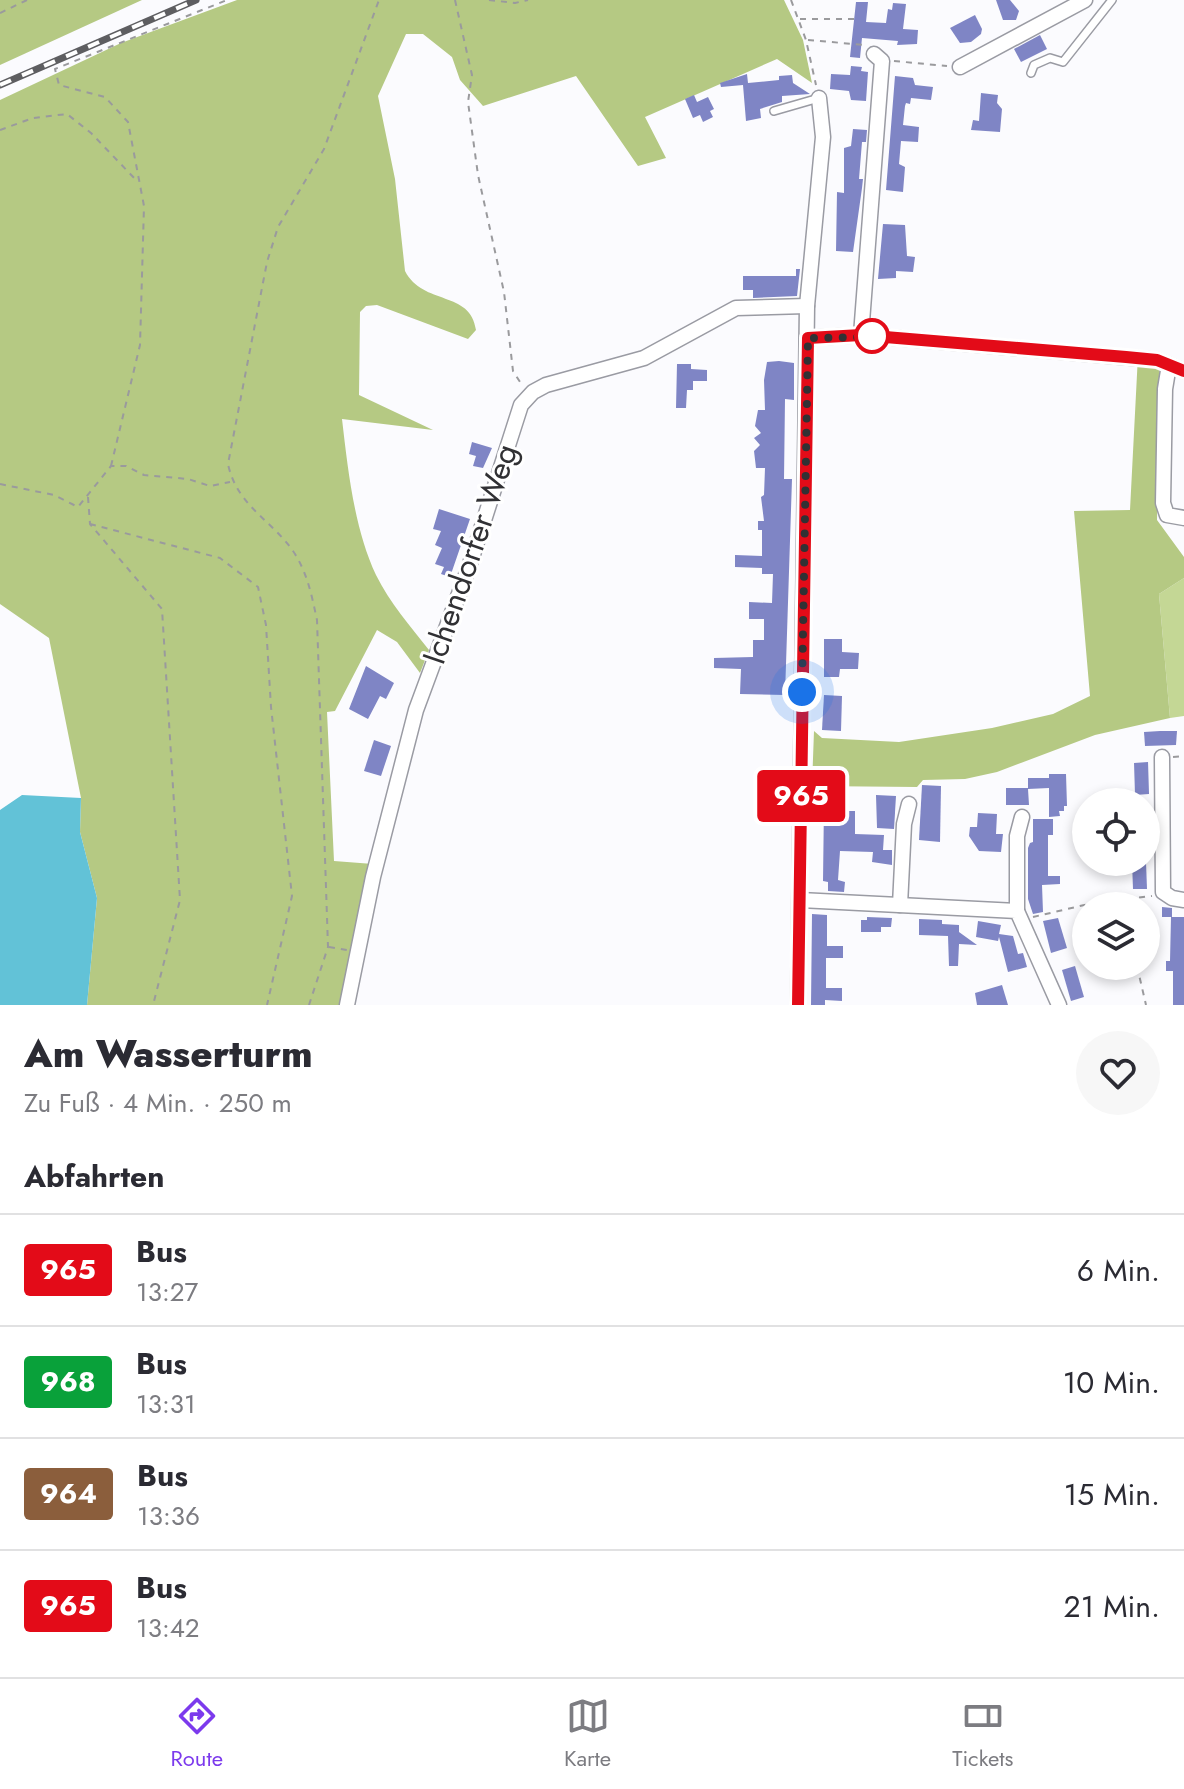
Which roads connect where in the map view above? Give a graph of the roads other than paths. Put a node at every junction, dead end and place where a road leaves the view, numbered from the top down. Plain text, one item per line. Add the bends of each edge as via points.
1 (1085, 0) edge
2 (1112, 0) edge
3 (878, 57) road end
4 (960, 67) road end
5 (1031, 73) dead end
6 (819, 98) joint
7 (774, 111) dead end
8 (807, 306) junction
9 (861, 335) junction
10 (808, 338) junction
11 (1169, 365) junction
12 (1184, 371) edge
13 (1184, 518) edge
14 (1162, 757) dead end
15 (909, 804) dead end
16 (1022, 817) dead end
17 (800, 900) junction
18 (1184, 900) edge
19 (900, 905) junction
20 (1020, 915) junction
21 (347, 1005) edge
22 (798, 1005) edge
23 (1059, 1005) edge

1 - 4 street
2 - 5 lane via 1063,62 1050,58 1034,65
3 - 9 street
6 - 7 lane
6 - 8 street via 823,137
8 - 10 street
8 - 21 street, Ichendorfer Weg via 736,308 655,354 555,381 528,396 515,420 416,710
9 - 10 street
9 - 11 street
10 - 17 street
11 - 12 street
11 - 13 street via 1163,503 1167,515
14 - 18 street via 1163,892
15 - 19 street
16 - 20 street via 1017,836
17 - 19 street
17 - 22 street
19 - 20 street
20 - 23 street

